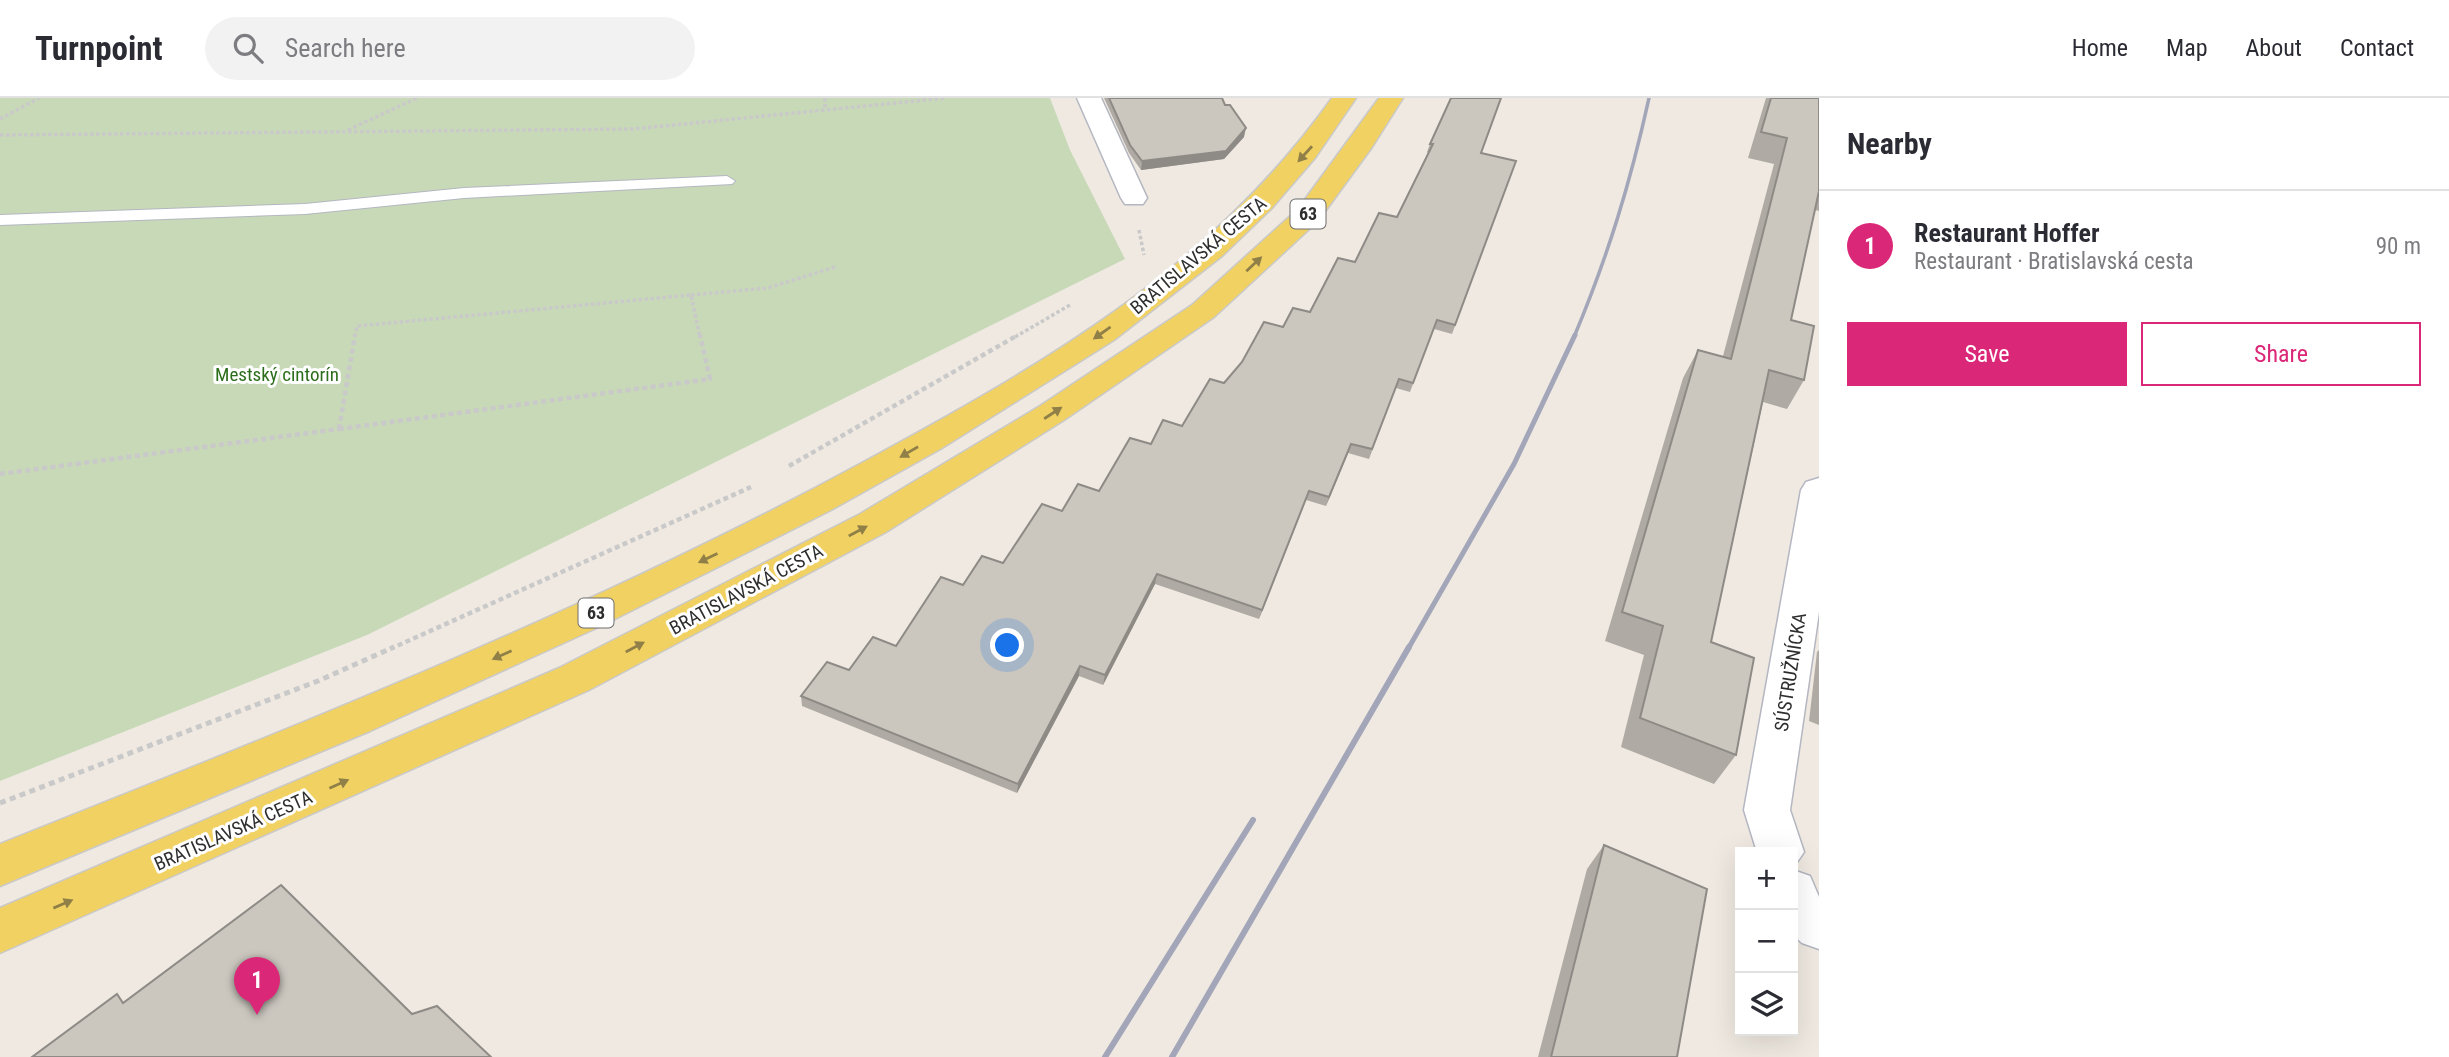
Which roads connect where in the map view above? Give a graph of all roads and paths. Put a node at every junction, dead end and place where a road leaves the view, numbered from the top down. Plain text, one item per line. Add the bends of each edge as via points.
1 (39, 98) edge
2 (417, 98) edge
3 (825, 98) edge
4 (946, 98) edge
5 (1089, 98) edge
6 (1344, 98) edge
7 (1391, 98) edge
8 (825, 110) junction
9 (0, 119) edge
10 (345, 132) junction
11 (0, 135) edge
12 (727, 181) dead end
13 (1134, 198) dead end
14 (0, 220) edge
15 (835, 267) dead end
16 (691, 295) junction
17 (1074, 303) dead end
18 (339, 430) junction
19 (778, 473) dead end
20 (0, 474) edge
21 (754, 485) dead end
22 (1819, 490) edge
23 (0, 803) edge
24 (1778, 847) edge
25 (0, 865) edge
26 (1798, 909) edge
27 (1819, 927) edge
28 (0, 931) edge

1 - 9 path
2 - 10 path
3 - 8 path
4 - 8 path
5 - 13 street
6 -> 25 main road, BRATISLAVSKÁ CESTA / 63 via 1321,137 1255,210 1158,294 1026,385 841,492 566,627 337,728
28 -> 7 main road, BRATISLAVSKÁ CESTA / 63 via 574,679 873,523 1052,413 1203,311 1308,215
8 - 10 path via 634,129
10 - 11 path
12 - 14 lane via 464,193 305,209
15 - 16 path via 745,291
16 - 18 path via 358,326
16 - 18 path via 710,379
17 - 19 path
18 - 20 path
21 - 23 path via 318,681
22 - 24 street, SÚSTRUŽNÍCKA via 1767,810
26 - 27 street

